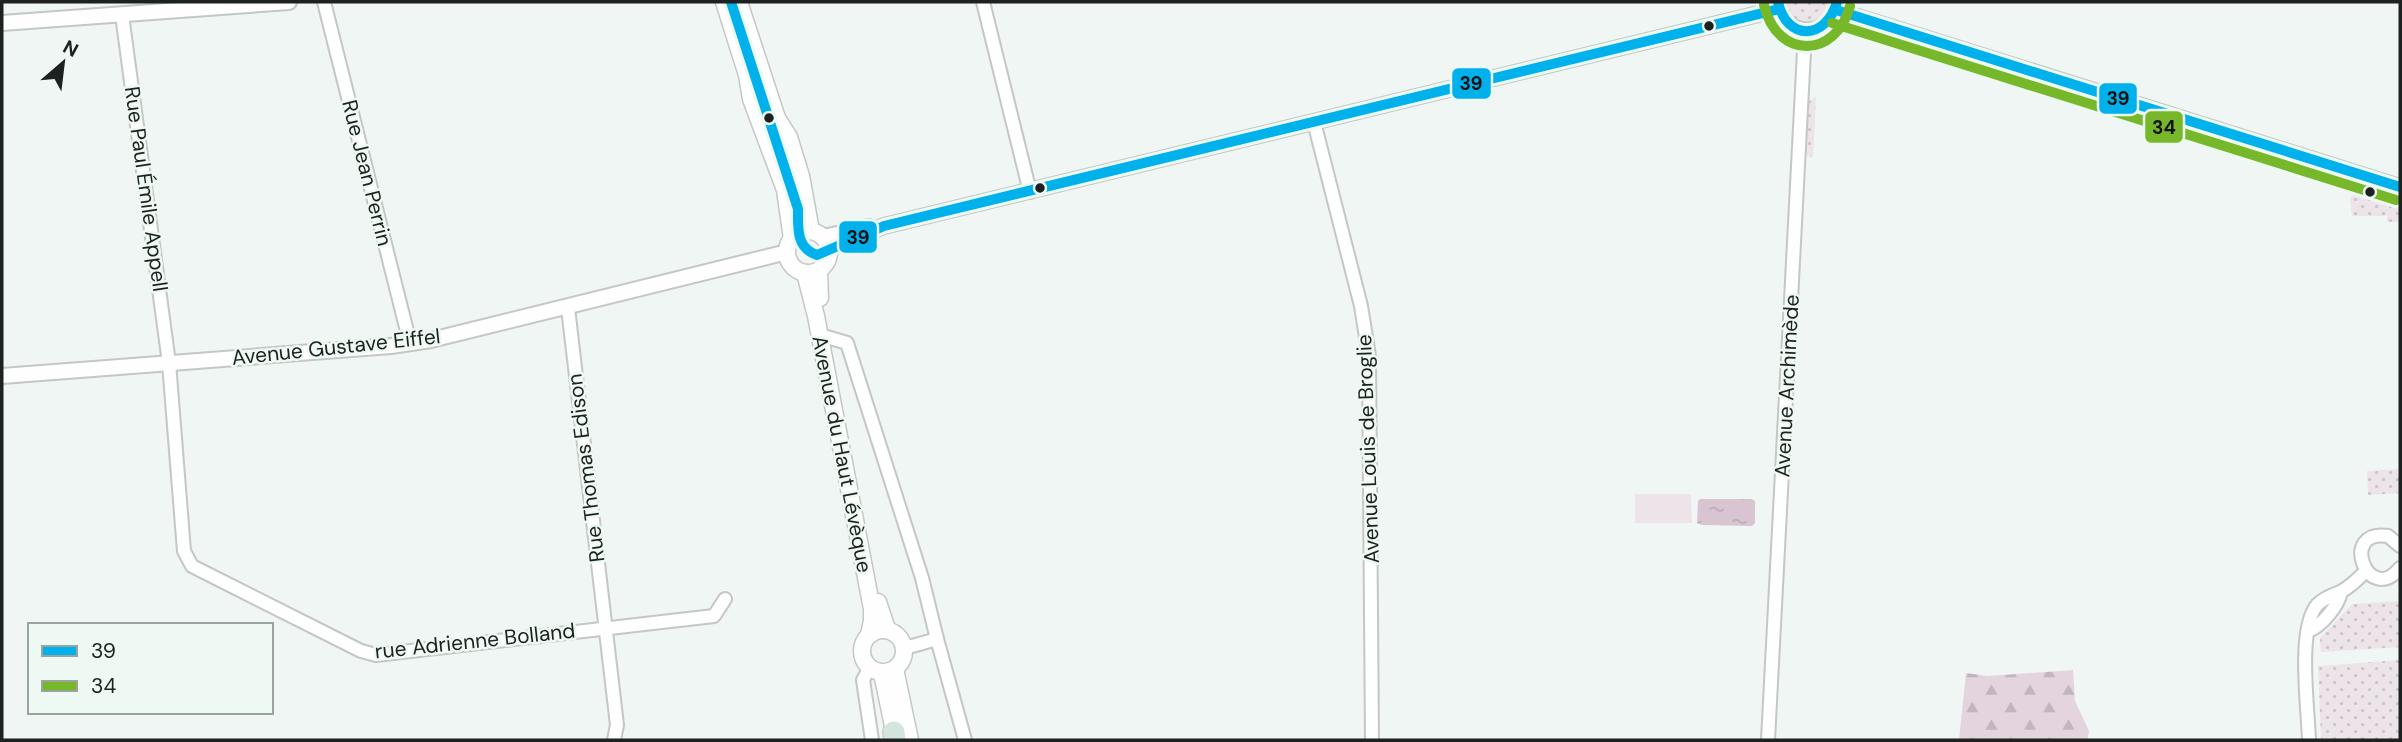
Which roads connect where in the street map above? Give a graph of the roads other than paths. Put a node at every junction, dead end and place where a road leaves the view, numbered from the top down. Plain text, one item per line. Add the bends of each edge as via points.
1 (289, 2) edge
2 (324, 2) edge
3 (724, 2) edge
4 (739, 2) edge
5 (984, 2) edge
6 (1779, 5) edge
7 (1837, 6) edge
8 (122, 15) junction
9 (2, 23) edge
10 (1805, 32) junction
11 (1314, 122) junction
12 (2400, 187) edge
13 (1030, 192) junction
14 (821, 239) junction
15 (790, 245) junction
16 (812, 271) junction
17 (568, 308) junction
18 (827, 337) junction
19 (410, 343) junction
20 (169, 363) junction
21 (2, 376) edge
22 (2400, 546) edge
23 (2366, 571) junction
24 (2397, 573) edge
25 (725, 599) dead end
26 (605, 628) junction
27 (887, 629) junction
28 (869, 635) junction
29 (937, 639) junction
30 (905, 648) junction
31 (881, 669) junction
32 (899, 738) edge
33 (614, 740) edge
34 (872, 740) edge
35 (965, 740) edge
36 (1372, 740) edge
37 (1768, 740) edge
38 (2309, 740) edge

1 - 8 street
2 - 19 street, Rue Jean Perrin
3 - 15 main road via 751,99 785,190
4 - 14 main road
5 - 13 street
6 - 10 street via 1788,24
6 - 11 street
7 - 10 street via 1833,18 1821,29
7 - 12 street
8 - 9 street
8 - 20 street, Rue Paul Émile Appell
10 - 37 street, Avenue Archimède
11 - 13 street
11 - 36 street, Avenue Louis de Broglie via 1362,306 1369,356
13 - 14 street
14 - 15 main road via 797,234
14 - 16 main road via 827,261
15 - 16 main road via 794,268
15 - 17 street, Avenue Gustave Eiffel
16 - 18 main road, Avenue du Haut Lévèque
16 - 28 main road, Avenue du Haut Lévèque via 816,316 872,609
17 - 19 street, Avenue Gustave Eiffel
17 - 26 street, Rue Thomas Edison
18 - 27 main road, Avenue du Haut Lévèque
18 - 29 street via 847,343
19 - 20 street, Avenue Gustave Eiffel
20 - 21 street, Avenue Gustave Eiffel
20 - 26 street, rue Adrienne Bolland via 184,551 192,566 376,655
22 - 23 street via 2388,536 2369,540 2360,558
23 - 24 street via 2378,578
23 - 38 street via 2341,592 2319,625 2308,631
25 - 26 street via 714,616
26 - 33 street, Rue Thomas Edison via 617,725
27 - 28 main road
27 - 30 main road
28 - 31 main road via 862,648 865,662
29 - 30 street
29 - 35 street
30 - 31 main road via 903,660
31 - 32 main road
31 - 34 street via 863,680

